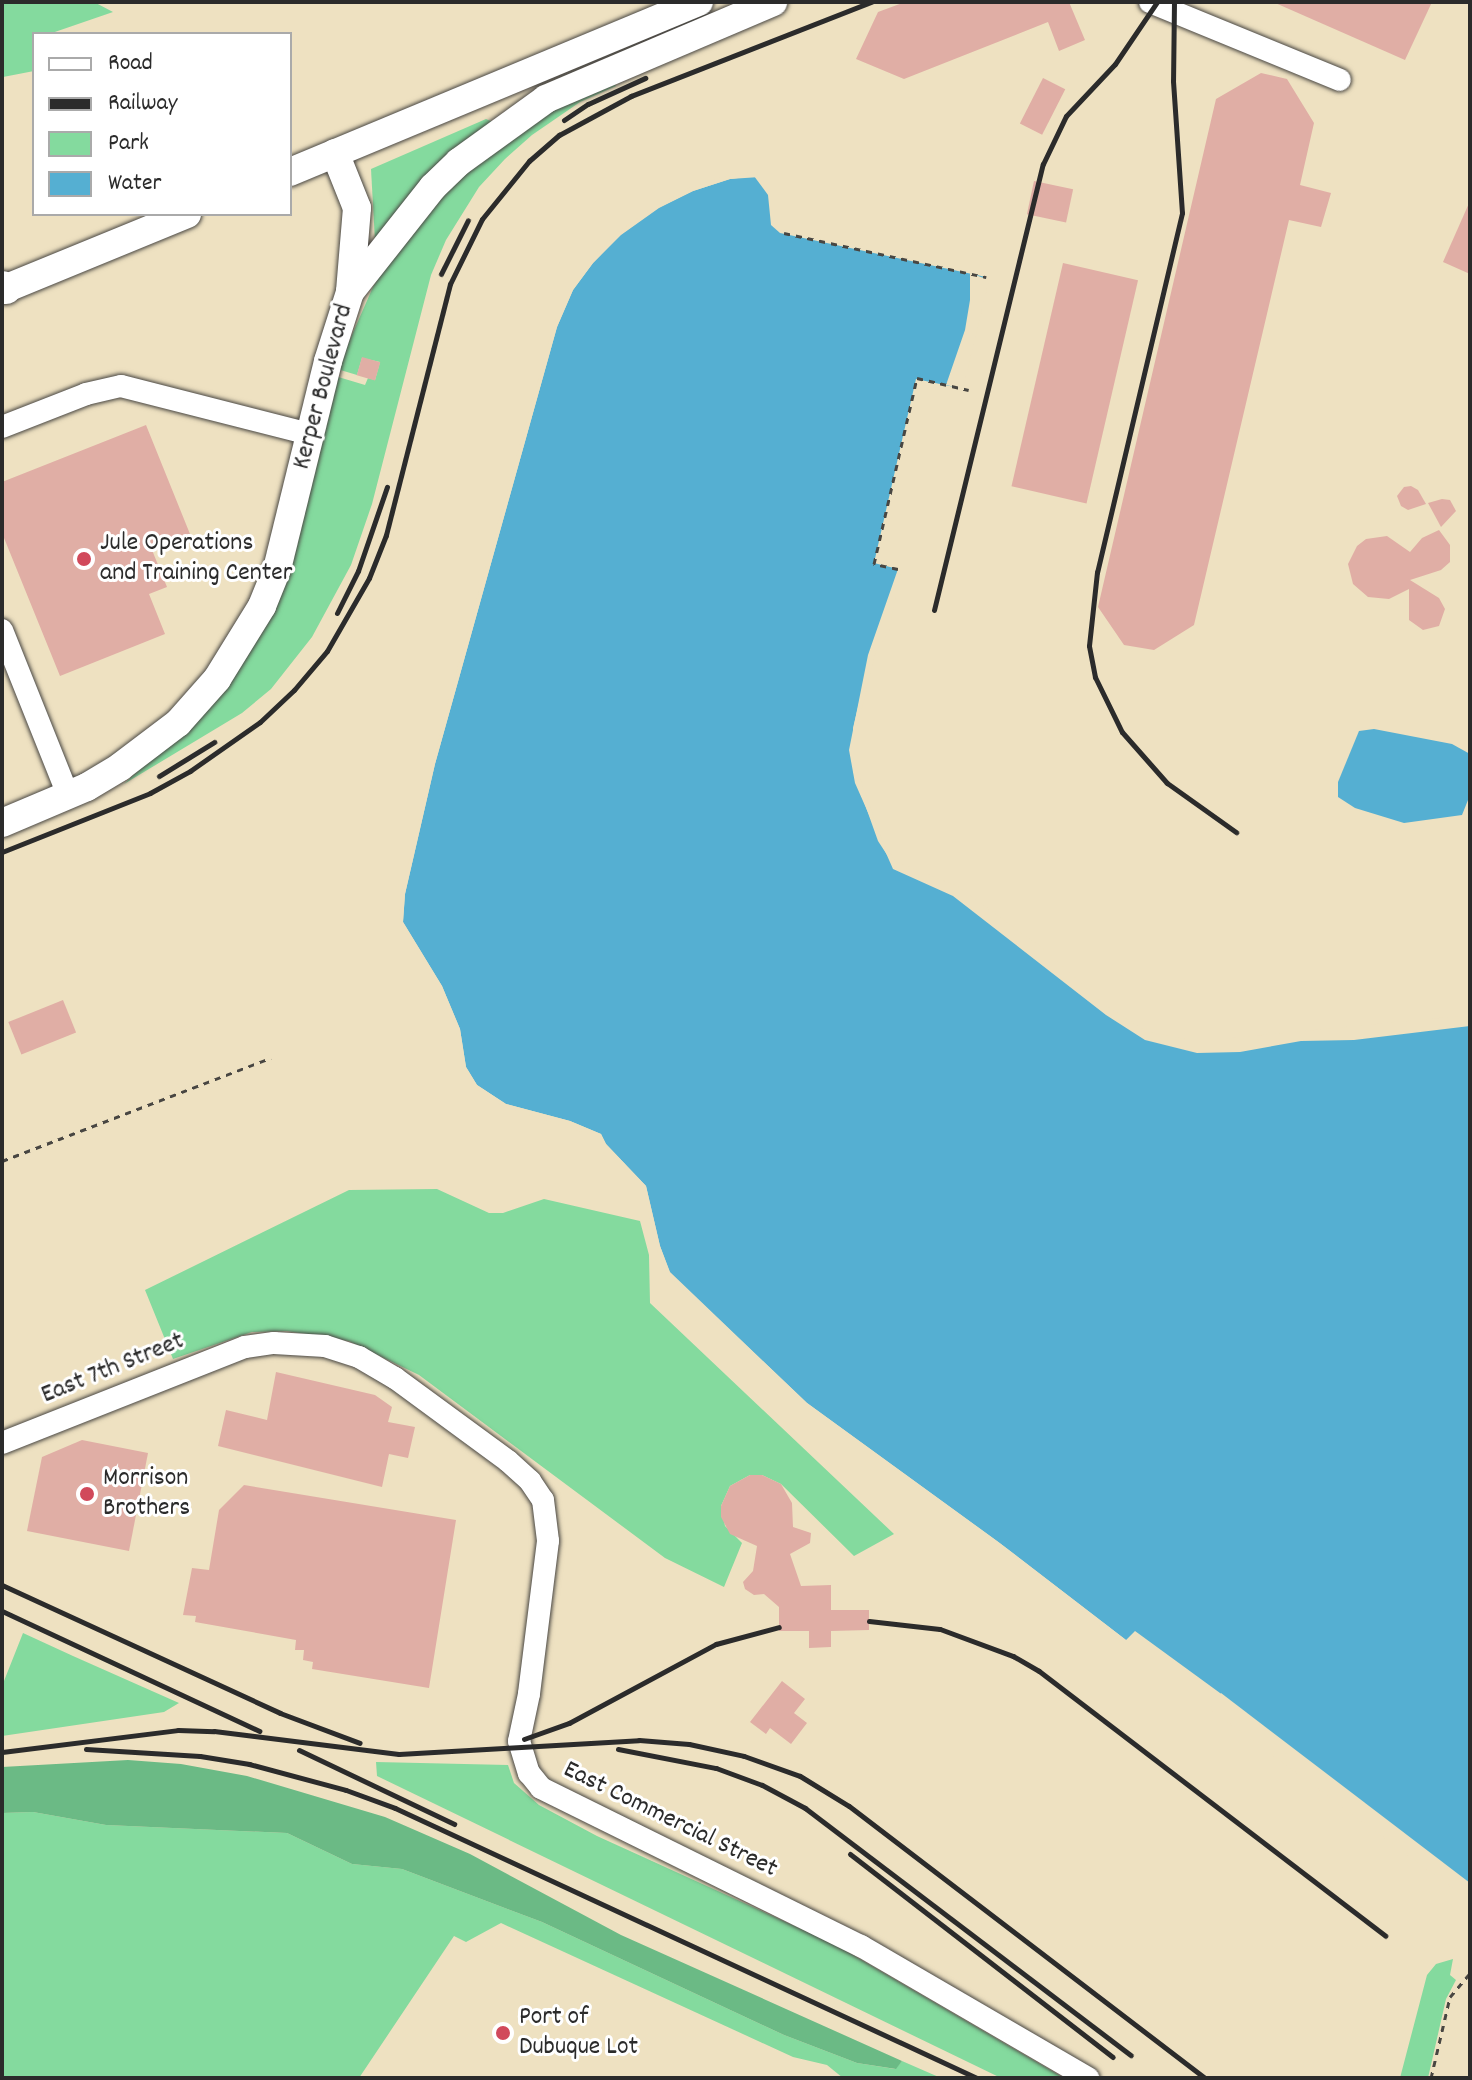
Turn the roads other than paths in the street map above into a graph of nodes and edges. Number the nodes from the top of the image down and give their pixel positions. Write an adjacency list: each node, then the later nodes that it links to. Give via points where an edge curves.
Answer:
1 (699, 2): 6 (main road)
2 (773, 2): 5 (main road, Kerper Boulevard)
3 (1150, 2): 4 (street)
4 (1340, 80)
5 (566, 89): 6 (main road); 11 (main road, Kerper Boulevard, via 516,118 459,162)
6 (446, 106): 7 (main road)
7 (335, 153): 8 (main road); 11 (main road, via 357,208)
8 (292, 171)
9 (182, 216): 10 (main road)
10 (3, 288)
11 (350, 292): 13 (main road, Kerper Boulevard)
12 (2, 427): 13 (street, via 121,386)
13 (309, 434): 15 (main road, Kerper Boulevard, via 277,569 262,606 225,667 178,723 120,767)
14 (2, 630): 15 (street)
15 (68, 795): 16 (main road, Kerper Boulevard)
16 (2, 823)
17 (245, 1347): 18 (street, East 7th Street); 19 (street, East Commercial Street, via 296,1343 359,1357 436,1406 530,1481 543,1500 548,1541 519,1741 529,1773 541,1788 861,1946)
18 (2, 1443)
19 (1088, 2078)

